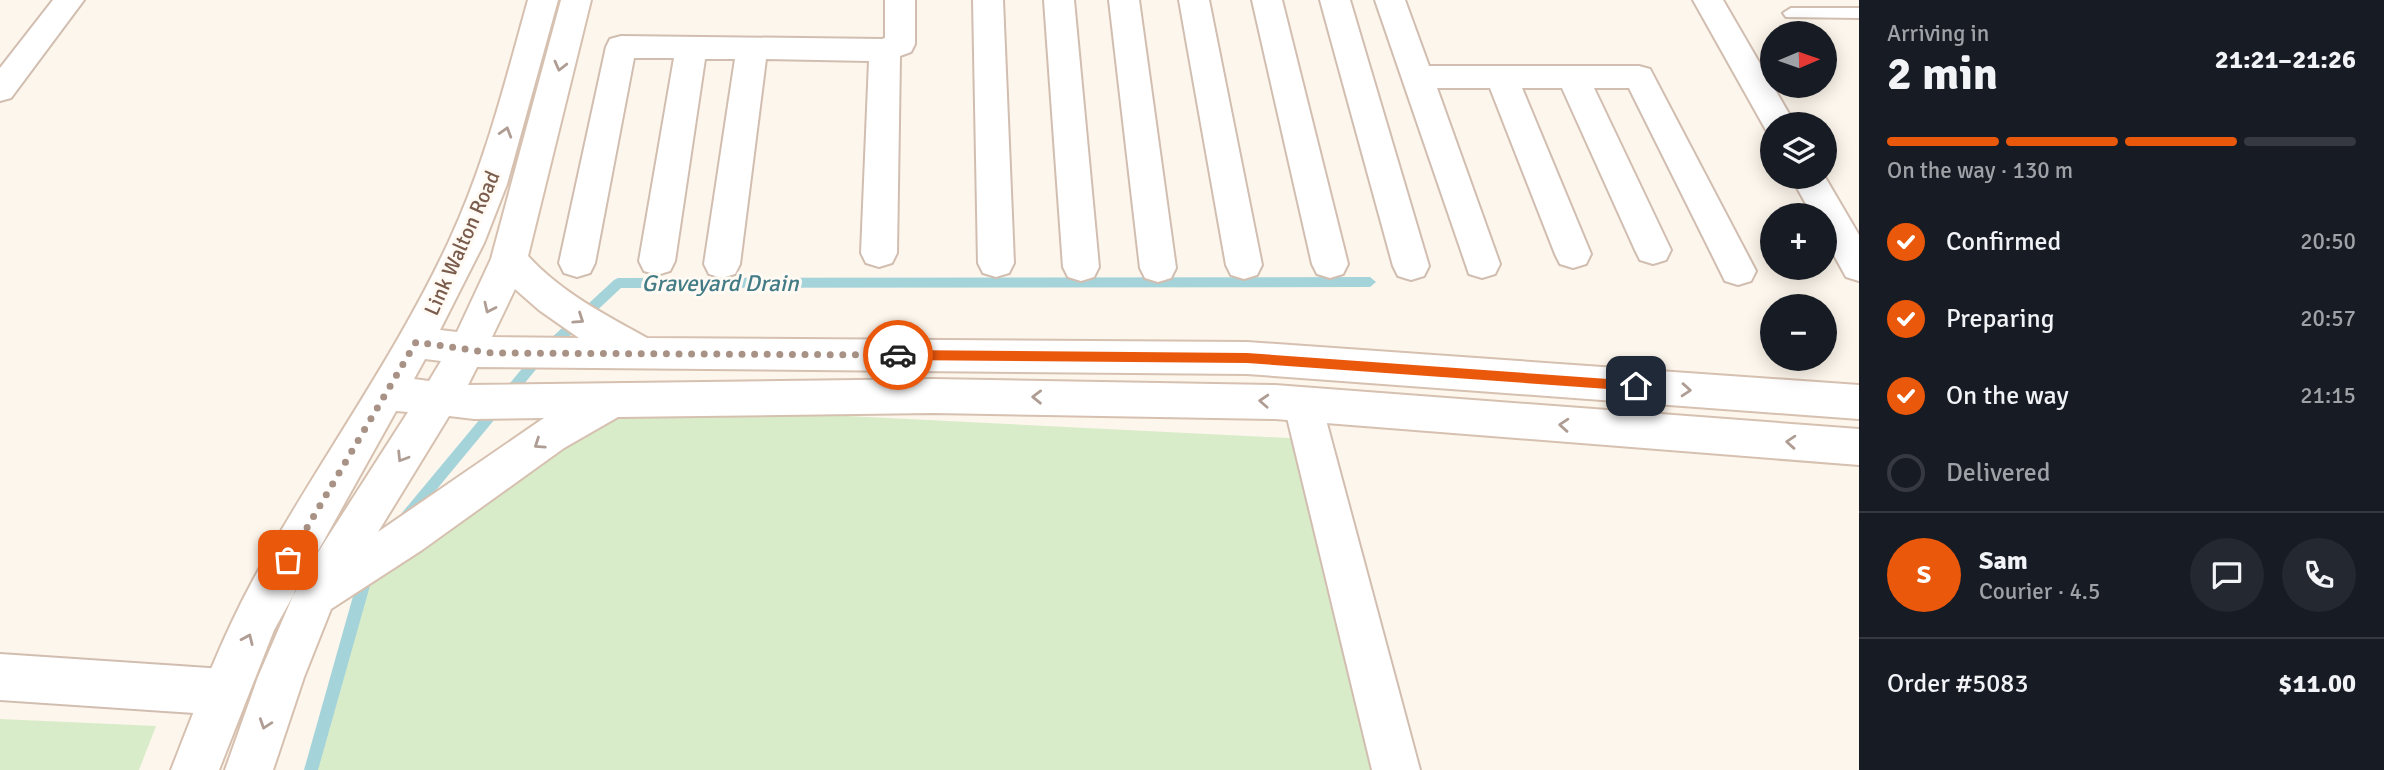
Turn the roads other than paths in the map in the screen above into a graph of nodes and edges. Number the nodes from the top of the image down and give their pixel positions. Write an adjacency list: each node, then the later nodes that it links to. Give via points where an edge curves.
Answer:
1 (69, 0): 21 (street)
2 (543, 0): 40 (street, Link Walton Road, one-way to 2, via 463,251 489,187)
3 (576, 0): 27 (street, Link Walton Road, one-way to 27)
4 (900, 0): 17 (street, via 900,44)
5 (988, 0): 30 (street)
6 (1059, 0): 36 (street)
7 (1124, 0): 38 (street)
8 (1194, 0): 34 (street)
9 (1266, 0): 32 (street)
10 (1335, 0): 35 (street)
11 (1390, 0): 18 (street)
12 (1708, 0): 22 (street)
13 (1791, 13): 14 (lane)
14 (1859, 13)
15 (691, 47): 16 (street); 28 (street); 29 (street, via 621,47)
16 (752, 48): 17 (street); 31 (street)
17 (886, 50): 25 (street)
18 (1416, 77): 20 (street); 33 (street)
19 (1573, 77): 20 (street); 24 (street); 39 (street, via 1639,77)
20 (1502, 79): 26 (street)
21 (0, 90)
22 (1772, 112)
23 (1815, 189): 37 (street)
24 (1653, 250)
25 (879, 253)
26 (1573, 254)
27 (509, 260): 41 (street, Link Walton Road, one-way to 41); 42 (street, one-way to 42, via 538,292)
28 (657, 261)
29 (577, 263)
30 (996, 263)
31 (722, 264)
32 (1329, 264)
33 (1482, 264)
34 (1244, 265)
35 (1411, 266)
36 (1080, 267)
37 (1859, 267)
38 (1158, 268)
39 (1738, 271)
40 (416, 342): 41 (street); 43 (street, Link Walton Road)
41 (467, 351): 42 (street); 45 (street, Link Walton Road)
42 (640, 353): 46 (street, one-way to 46, via 1247,358)
43 (385, 393): 45 (street); 51 (street, Link Walton Road, one-way to 43, via 267,596)
44 (619, 398): 45 (street); 47 (street, one-way to 44, via 1178,398); 49 (street, one-way to 49, via 572,422 366,566)
45 (438, 399): 49 (street, Link Walton Road, one-way to 49)
46 (1859, 402)
47 (1303, 405): 48 (street, one-way to 47); 54 (street)
48 (1859, 447)
49 (314, 597): 53 (street, Link Walton Road, one-way to 53)
50 (0, 677): 51 (street)
51 (224, 692): 52 (street, Link Walton Road)
52 (195, 770)
53 (249, 770)
54 (1396, 770)

